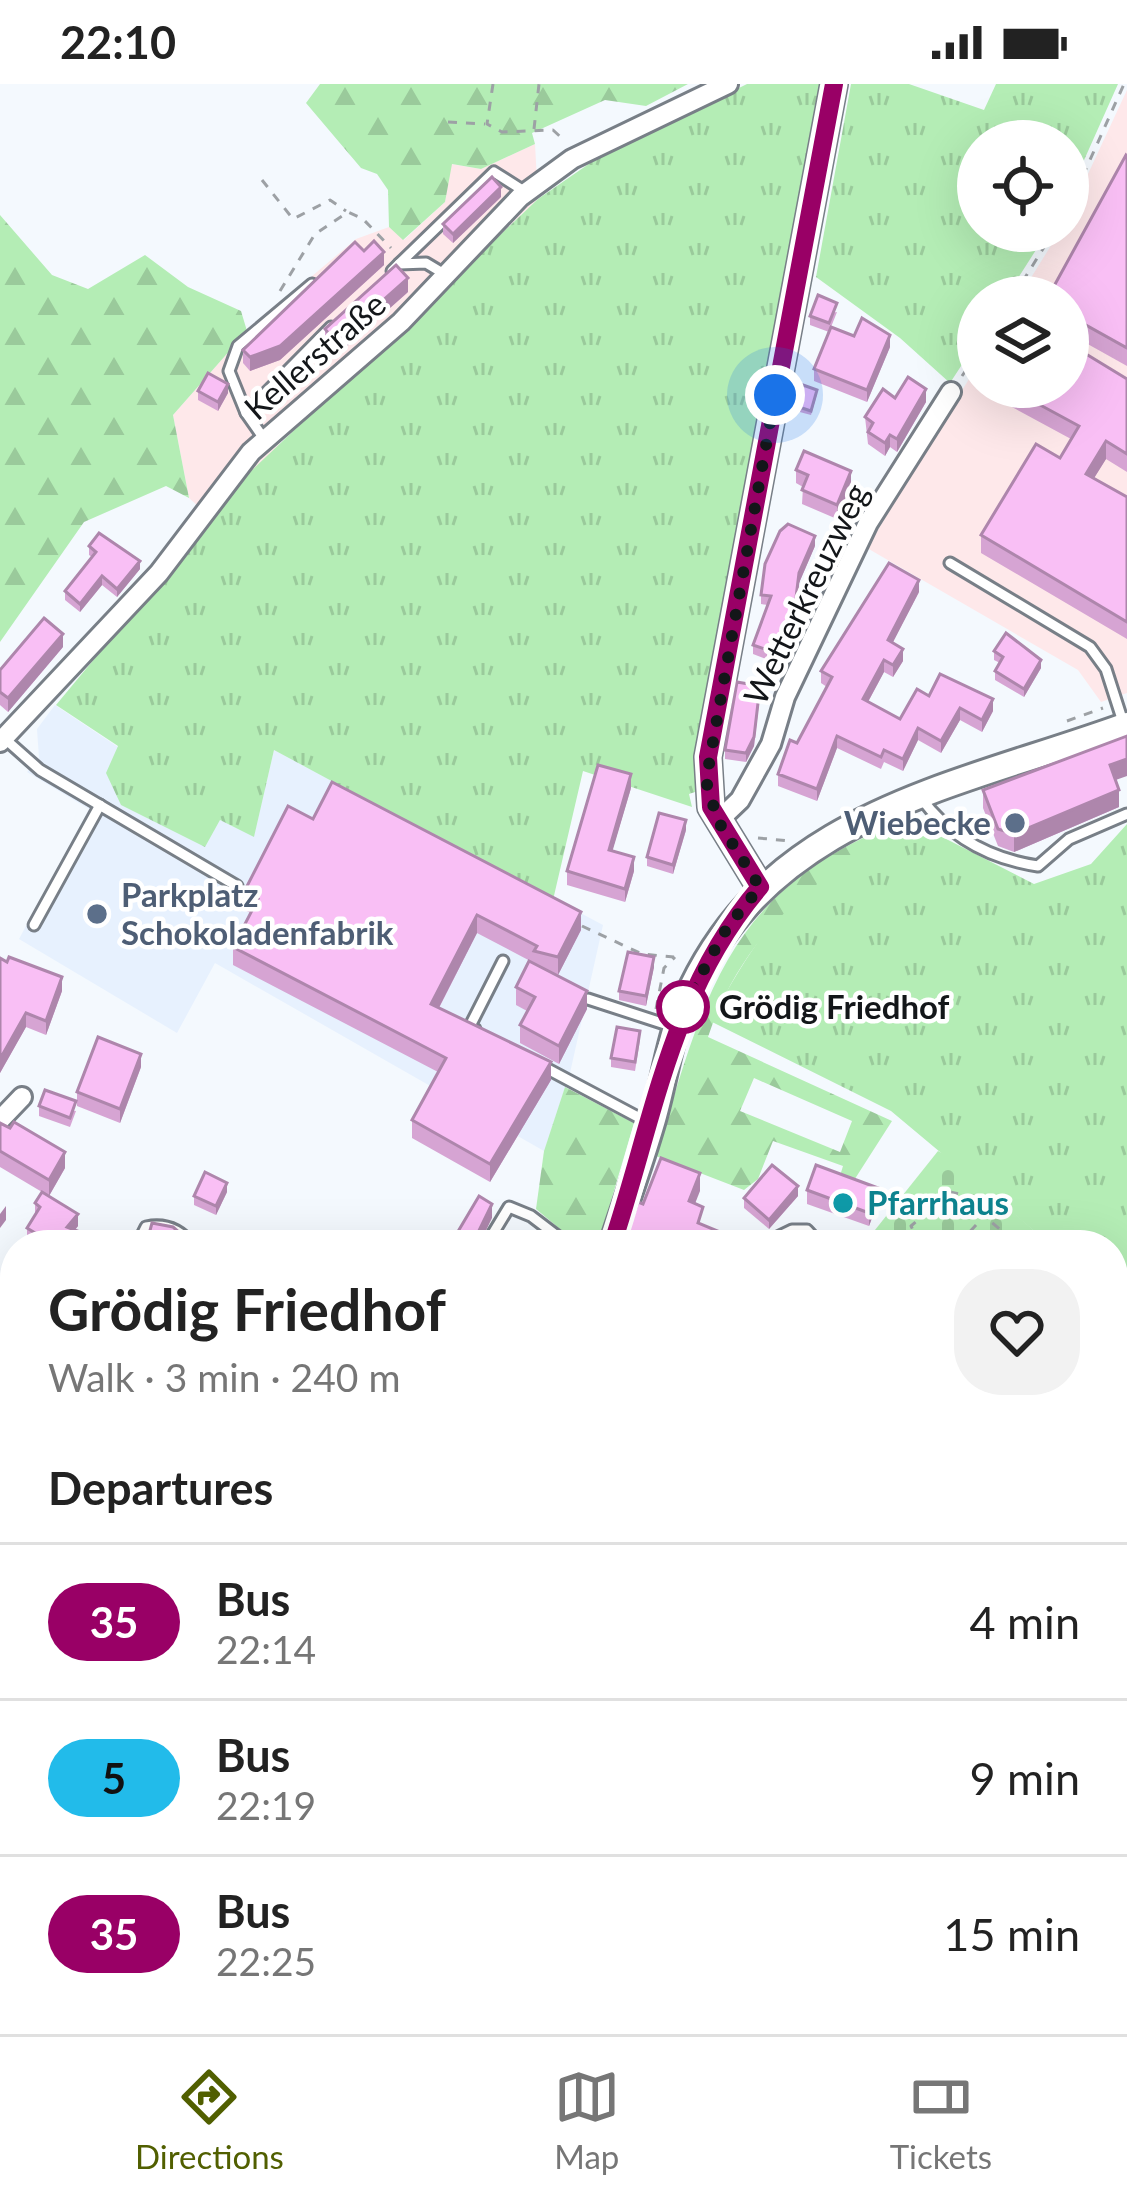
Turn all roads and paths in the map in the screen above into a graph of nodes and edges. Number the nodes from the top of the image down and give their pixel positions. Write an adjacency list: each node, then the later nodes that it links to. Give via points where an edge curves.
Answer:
1 (493, 84): 7 (path)
2 (539, 84): 8 (path)
3 (728, 84): 9 (street, Kellerstraße)
4 (834, 84): 30 (street, via 708,757 707,794)
5 (1124, 84): 10 (path)
6 (448, 122): 7 (path)
7 (487, 124): 8 (path)
8 (534, 131): 9 (path, via 553,130)
9 (572, 159): 12 (street, Kellerstraße)
10 (1089, 162)
11 (262, 180): 13 (path, via 292,219 330,200)
12 (526, 193): 14 (lane, via 494,172); 15 (street, Kellerstraße)
13 (348, 212): 14 (path); 18 (path, via 315,234 272,304)
14 (399, 264): 15 (lane, via 426,263); 17 (lane)
15 (446, 275): 23 (street, Kellerstraße)
16 (319, 278): 18 (lane)
17 (384, 278)
18 (274, 321): 22 (lane, via 238,346 229,371)
19 (337, 321): 22 (lane)
20 (957, 383): 21 (path)
21 (951, 392): 30 (street, Wetterkreuzweg, via 868,524 785,697 771,744 740,800)
22 (246, 413): 23 (lane)
23 (266, 440): 26 (street, Kellerstraße, via 159,573)
24 (950, 563): 25 (lane, via 1090,647)
25 (1126, 725): 27 (street)
26 (2, 740): 28 (lane)
27 (921, 798): 29 (lane, via 941,825 1000,860 1038,866 1069,838); 32 (street, via 811,846)
28 (100, 805): 31 (lane); 34 (lane)
29 (1127, 814)
30 (718, 821): 32 (street)
31 (236, 886)
32 (760, 887): 38 (street, via 702,969)
33 (568, 917): 35 (path, via 642,954)
34 (34, 925)
35 (675, 957)
36 (503, 962): 39 (lane, via 470,1026)
37 (588, 999): 38 (lane)
38 (677, 1028): 43 (street)
39 (488, 1036)
40 (525, 1057): 43 (lane)
41 (22, 1097): 42 (street)
42 (0, 1120)
43 (652, 1124): 49 (street)
44 (985, 1216): 50 (path, via 950,1192); 51 (path); 52 (path)
45 (144, 1230): 46 (lane)
46 (174, 1230)
47 (495, 1230): 48 (lane, via 509,1208)
48 (549, 1230)
49 (617, 1230)
50 (912, 1230)
51 (972, 1230)
52 (1000, 1230)

